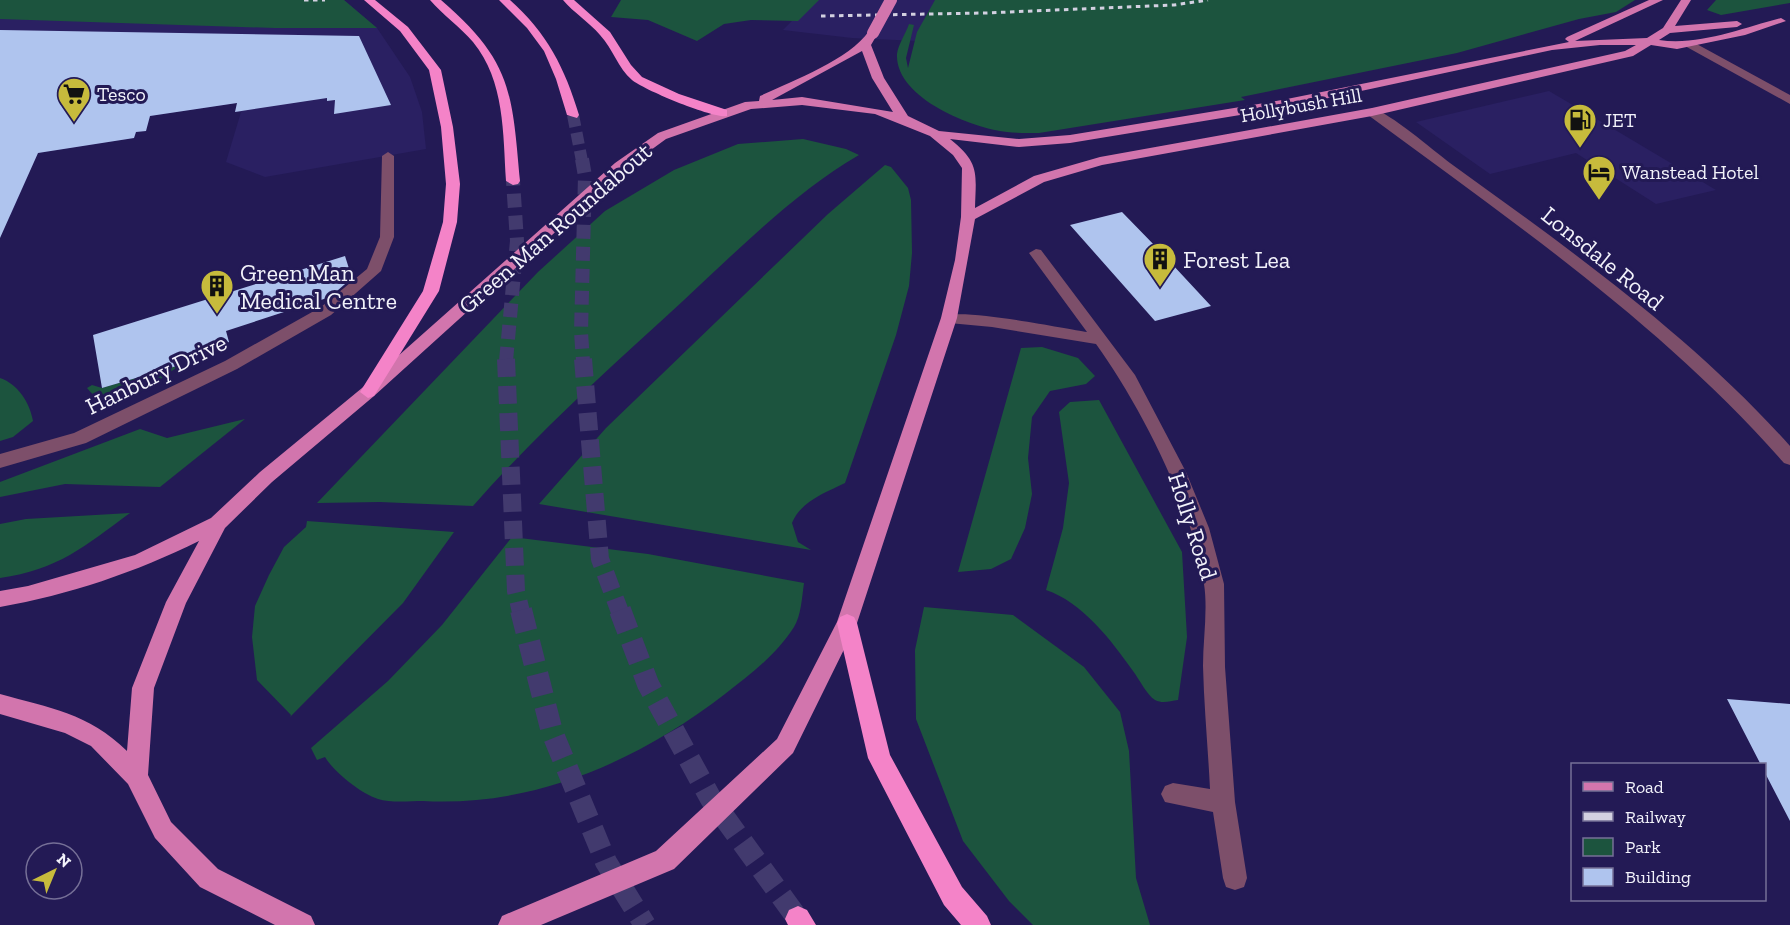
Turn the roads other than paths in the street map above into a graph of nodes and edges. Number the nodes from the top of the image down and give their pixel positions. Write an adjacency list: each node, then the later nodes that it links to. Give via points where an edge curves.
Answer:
1 (369, 0): 27 (highway, via 404,29 435,70 453,184 450,222 431,291)
2 (435, 0): 22 (highway, via 478,39 495,63 506,92)
3 (504, 0): 18 (highway, via 552,51)
4 (568, 0): 17 (highway, via 606,33 638,80)
5 (891, 0): 12 (main road, bridge)
6 (1658, 0): 13 (main road, Hollybush Hill)
7 (1686, 0): 9 (main road, Hollybush Hill)
8 (1785, 21): 9 (main road); 11 (main road)
9 (1667, 30): 10 (main road, Hollybush Hill)
10 (1646, 42): 11 (main road); 13 (main road, Hollybush Hill); 16 (main road, Hollybush Hill, via 1629,54)
11 (1689, 44): 14 (street)
12 (865, 45): 15 (main road, via 800,83); 19 (main road, via 878,78)
13 (1552, 47): 20 (main road, Hollybush Hill, via 1282,104 1070,139 1019,143)
14 (1790, 100)
15 (748, 105): 17 (main road, Green Man Roundabout); 19 (main road, Green Man Roundabout, via 802,101 841,104)
16 (1372, 112): 23 (main road, Hollybush Hill, via 1100,161 1039,179); 28 (street, Lonsdale Road, via 1566,254 1674,343 1736,399)
17 (723, 113): 27 (main road, Green Man Roundabout, via 662,136 620,166)
18 (573, 115)
19 (903, 119): 20 (main road, Green Man Roundabout)
20 (934, 133): 23 (main road, Green Man Roundabout, via 958,152 969,168)
21 (388, 156): 29 (street, Hanbury Drive, via 387,237 374,271 326,311 231,364 80,438)
22 (513, 181)
23 (968, 217): 25 (main road, Green Man Roundabout)
24 (1036, 253): 26 (street, Holly Road)
25 (949, 318): 26 (street); 32 (main road, Green Man Roundabout)
26 (1102, 340): 36 (street, Holly Road, via 1127,375 1177,472 1199,528 1214,584 1214,667)
27 (368, 392): 30 (main road, Green Man Roundabout, via 266,477)
28 (1790, 458)
29 (0, 460)
30 (218, 523): 31 (main road, via 140,561); 34 (main road, Green Man Roundabout, via 176,602 143,688)
31 (0, 599)
32 (847, 623): 39 (main road, Green Man Roundabout, via 785,746 665,860); 40 (highway, via 879,758 953,896)
33 (0, 704): 34 (main road, via 70,724 99,740)
34 (136, 776): 38 (main road, via 163,830 209,878)
35 (1173, 794): 36 (street)
36 (1223, 802): 37 (street, Holly Road)
37 (1235, 878)
38 (302, 925)
39 (511, 925)
40 (978, 925)

